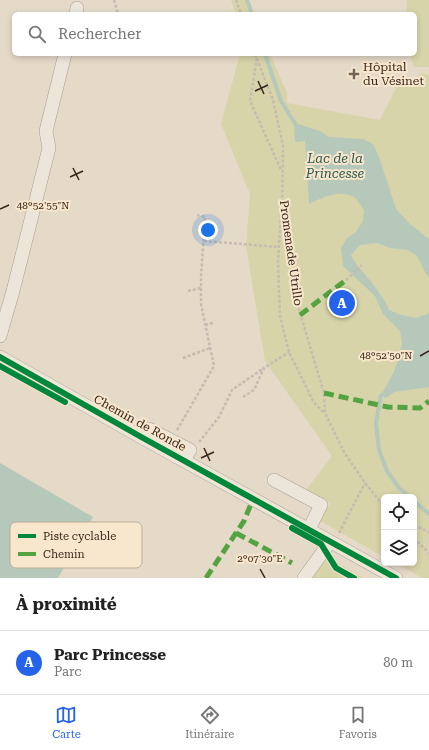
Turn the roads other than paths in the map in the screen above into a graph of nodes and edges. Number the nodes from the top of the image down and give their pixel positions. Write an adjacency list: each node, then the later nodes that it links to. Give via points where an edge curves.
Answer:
1 (65, 56): 2 (street, via 46,132 49,148)
2 (0, 336)
3 (0, 357): 4 (street, Chemin de Ronde)
4 (143, 438): 5 (street, Chemin de Ronde); 5 (street, via 149,429 171,441)
5 (187, 455): 7 (street, Chemin de Ronde)
6 (274, 480): 7 (street, via 321,505)
7 (309, 529): 8 (street, Chemin de Ronde)
8 (334, 539): 9 (street); 10 (street, Chemin de Ronde)
9 (308, 577)
10 (396, 578)

